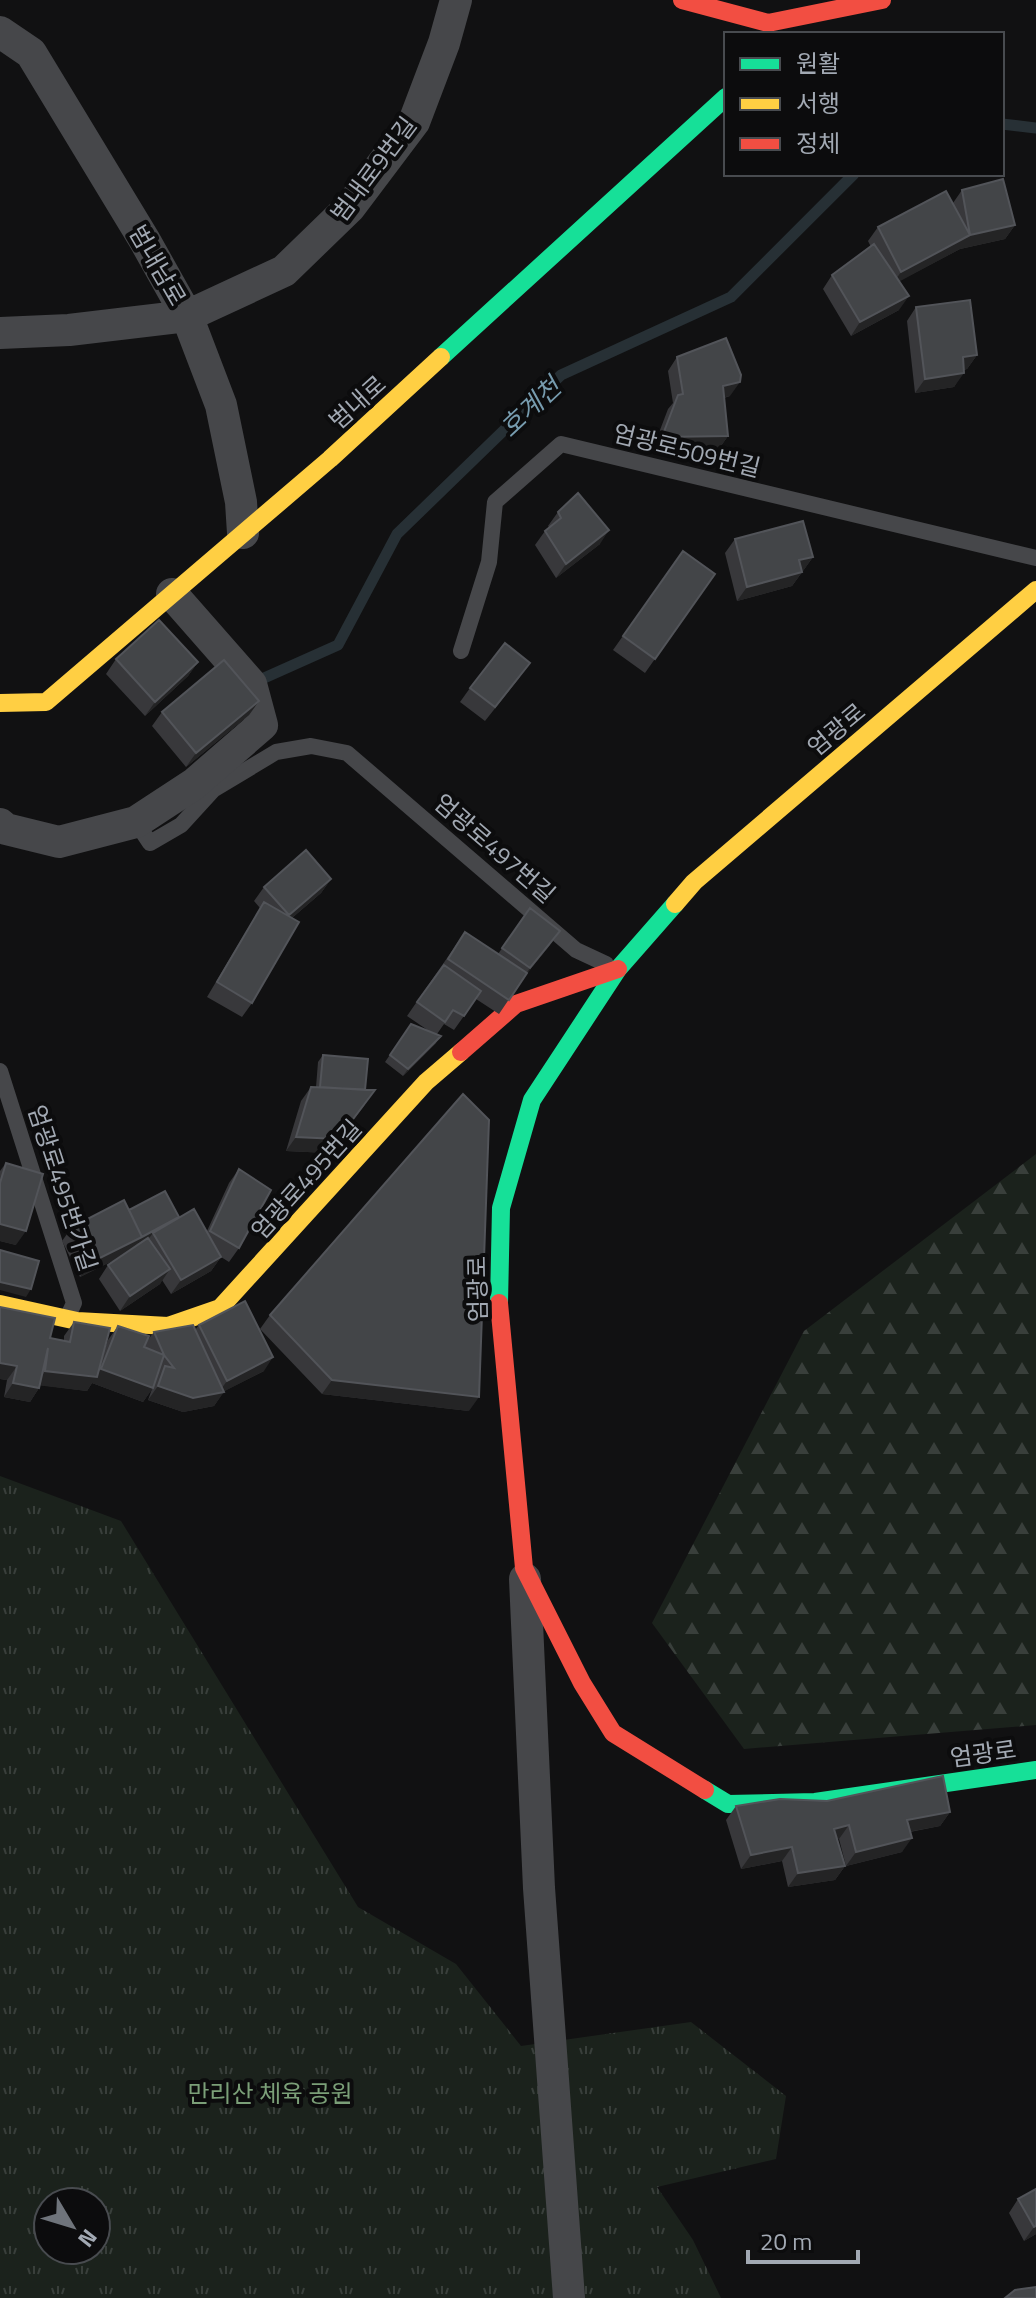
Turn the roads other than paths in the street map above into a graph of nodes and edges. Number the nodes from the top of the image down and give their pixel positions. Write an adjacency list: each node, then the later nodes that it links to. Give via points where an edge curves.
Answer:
1 (456, 0): 7 (street, 범내로9번길, via 414,122 350,207 284,271)
2 (682, 0): 4 (main road)
3 (882, 0): 4 (main road)
4 (766, 28)
5 (0, 32): 7 (street, 범내남로, via 31,53)
6 (724, 99): 9 (main road, 범내로)
7 (187, 316): 8 (street, 범내로9번길); 9 (street, 범내남로, via 221,405)
8 (0, 333)
9 (243, 533): 12 (main road, 범내로)
10 (1036, 558): 13 (lane, 엄광로509번길, via 561,444 495,502 489,562)
11 (1036, 590): 17 (main road, 엄광로, via 694,882)
12 (172, 594): 14 (main road, 범내로, via 46,702); 15 (street, via 251,684 262,725 194,784)
13 (461, 651)
14 (0, 703)
15 (136, 822): 16 (street, via 59,842); 17 (lane, 엄광로497번길, via 150,843 181,825 213,790 276,752 311,746 347,753 576,950)
16 (0, 824)
17 (618, 969): 20 (main road, 엄광로495번길, via 516,1004 426,1082 220,1308 168,1326); 21 (main road, 엄광로, via 532,1100 501,1208 498,1293)
18 (0, 1071): 20 (lane, 엄광로495번가길, via 74,1303)
19 (0, 1304): 20 (main road, 엄광로495번길)
20 (66, 1319)
21 (524, 1568): 22 (main road, 엄광로, via 613,1733 728,1804 815,1802); 23 (street, via 539,1888)
22 (1036, 1770)
23 (569, 2298)

